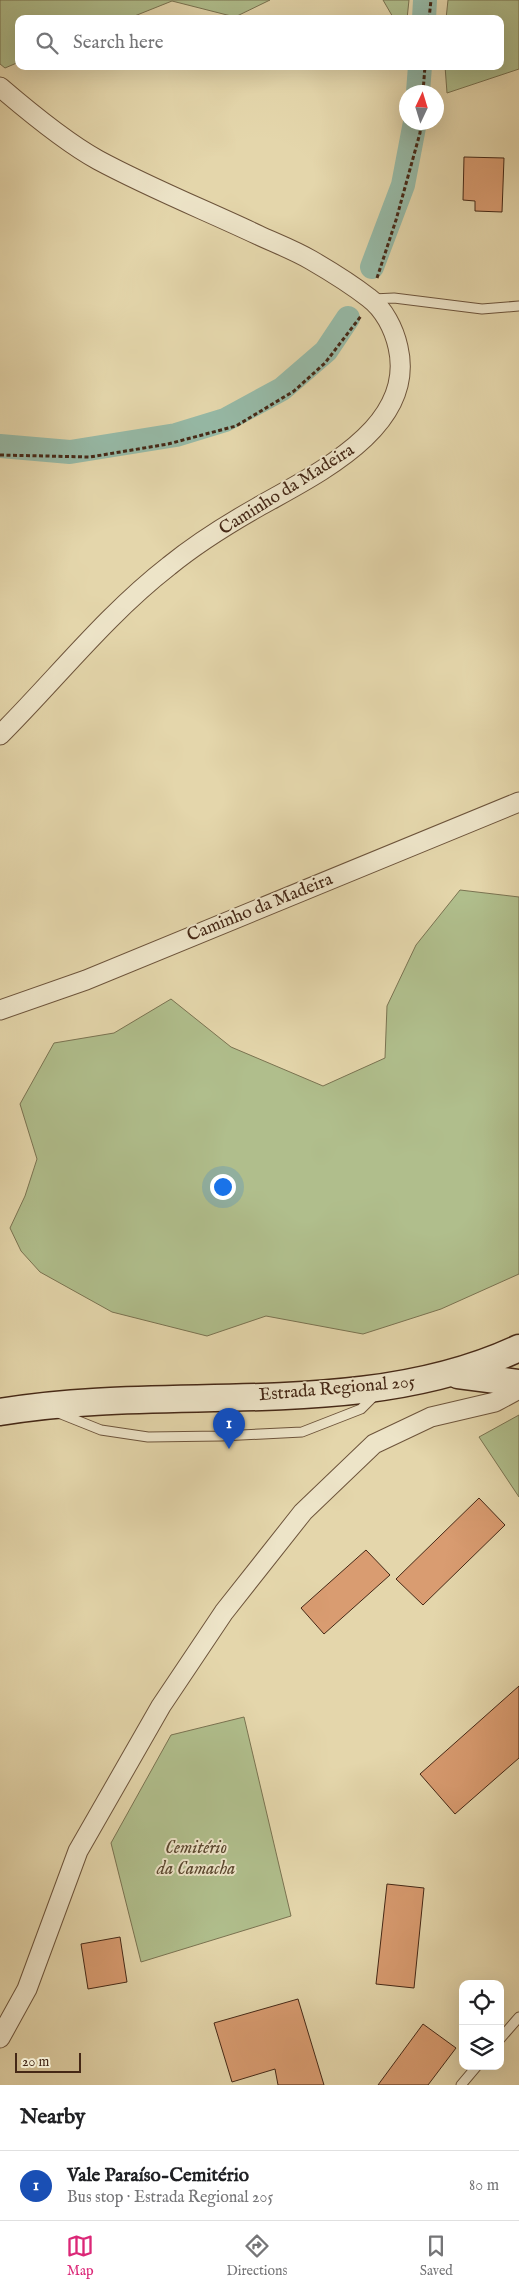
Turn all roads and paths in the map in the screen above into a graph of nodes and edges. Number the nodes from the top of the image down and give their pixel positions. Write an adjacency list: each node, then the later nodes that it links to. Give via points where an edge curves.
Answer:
1 (431, 0): 2 (path)
2 (429, 15)
3 (425, 70): 4 (path)
4 (424, 85)
5 (0, 88): 7 (street, Caminho da Madeira, via 96,160 309,259)
6 (419, 130): 7 (path)
7 (371, 299): 8 (lane, via 394,298 482,309); 9 (path, via 325,363 294,390 236,426 168,444 90,457); 10 (street, Caminho da Madeira, via 388,319 400,356 395,390 380,423 358,445 315,475 254,509 170,565 91,636 45,690)
8 (519, 306)
9 (0, 455)
10 (0, 735)
11 (519, 802): 12 (street, Caminho da Madeira, via 86,980)
12 (0, 1010)
13 (519, 1348): 14 (main road, Estrada Regional 205, via 490,1362)
14 (452, 1374): 15 (main road); 16 (main road, Estrada Regional 205)
15 (519, 1383)
16 (384, 1387): 18 (main road, Estrada Regional 205, via 299,1394); 18 (lane, via 361,1409 302,1432 148,1438 101,1430)
17 (519, 1389): 22 (street, via 495,1402 431,1417 374,1444 303,1512 224,1612 162,1706 83,1842 27,1989)
18 (43, 1405): 19 (main road, Estrada Regional 205)
19 (0, 1412)
20 (519, 2017): 21 (lane)
21 (504, 2034)
22 (0, 2038)
23 (474, 2070): 24 (lane)
24 (461, 2085)

